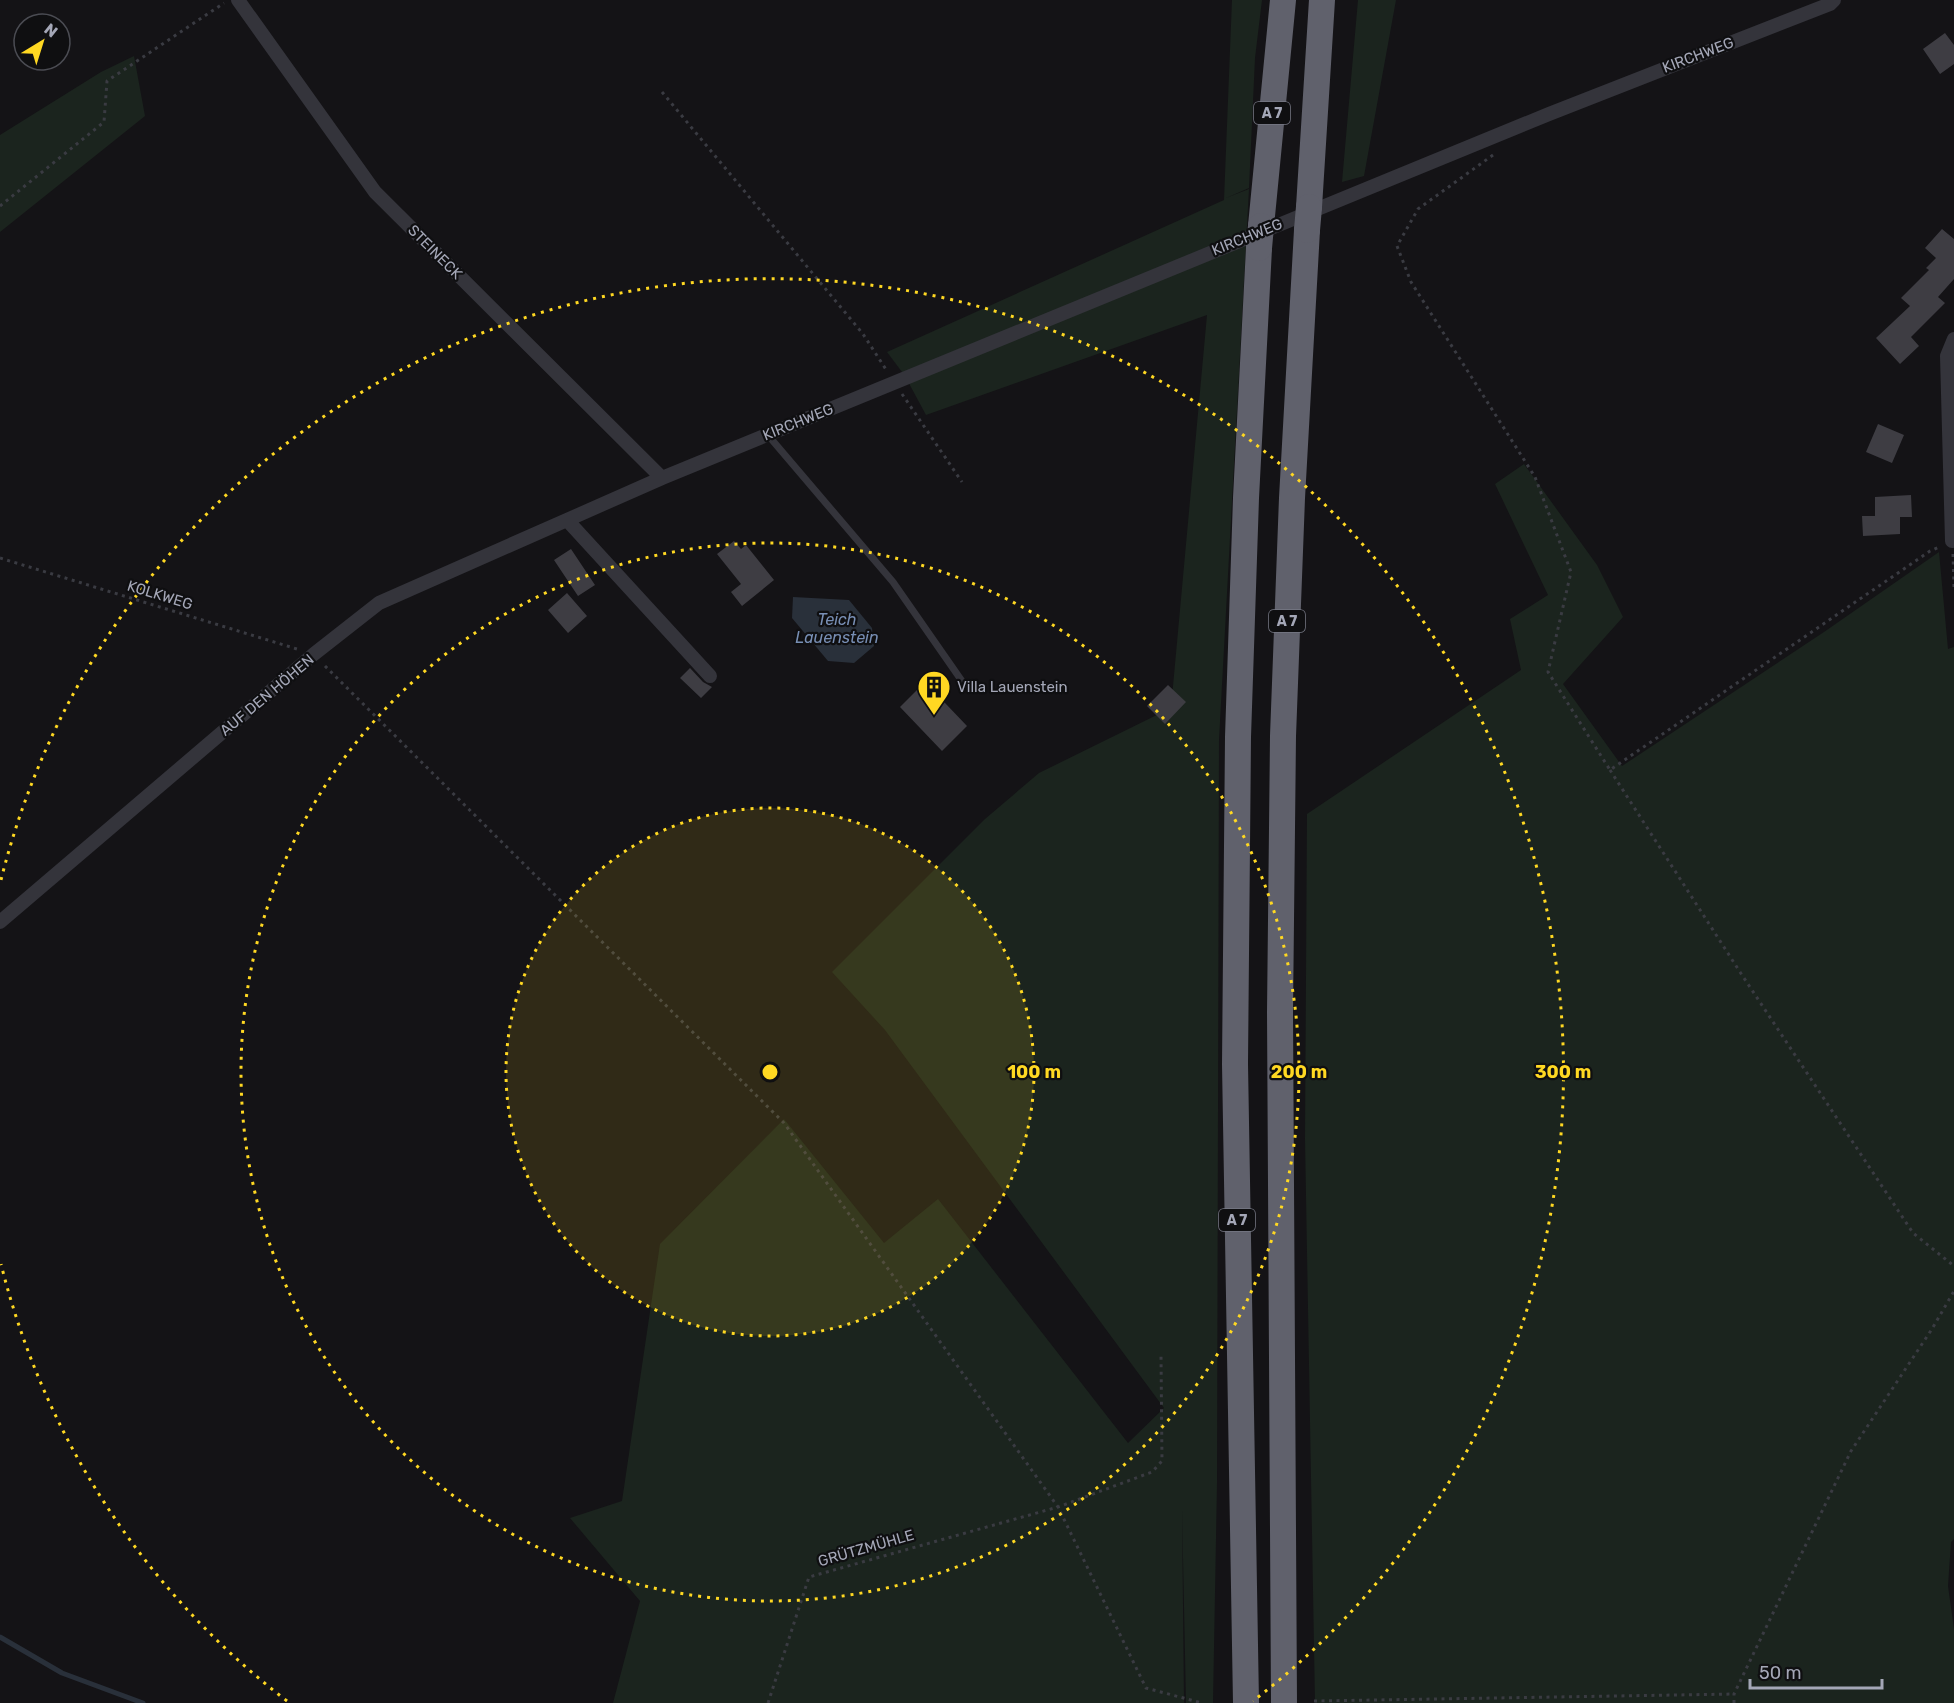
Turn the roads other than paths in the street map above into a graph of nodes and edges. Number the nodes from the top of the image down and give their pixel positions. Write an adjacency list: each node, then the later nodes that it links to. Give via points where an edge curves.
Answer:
1 (238, 0): 7 (street, STEINECK, via 375,192)
2 (1283, 0): 13 (highway, A 7, via 1260,237 1239,725 1235,1064)
3 (1322, 0): 14 (highway, A 7, via 1292,498 1283,736 1280,1012)
4 (1834, 0): 6 (street, KIRCHWEG)
5 (1954, 339): 9 (street, via 1947,356)
6 (767, 434): 7 (street, KIRCHWEG); 11 (lane, via 894,582)
7 (662, 478): 8 (street, AUF DEN HÖHEN)
8 (567, 520): 10 (street); 12 (street, AUF DEN HÖHEN, via 379,603)
9 (1952, 541)
10 (710, 676)
11 (964, 684)
12 (0, 922)
13 (1246, 1703)
14 (1284, 1703)

